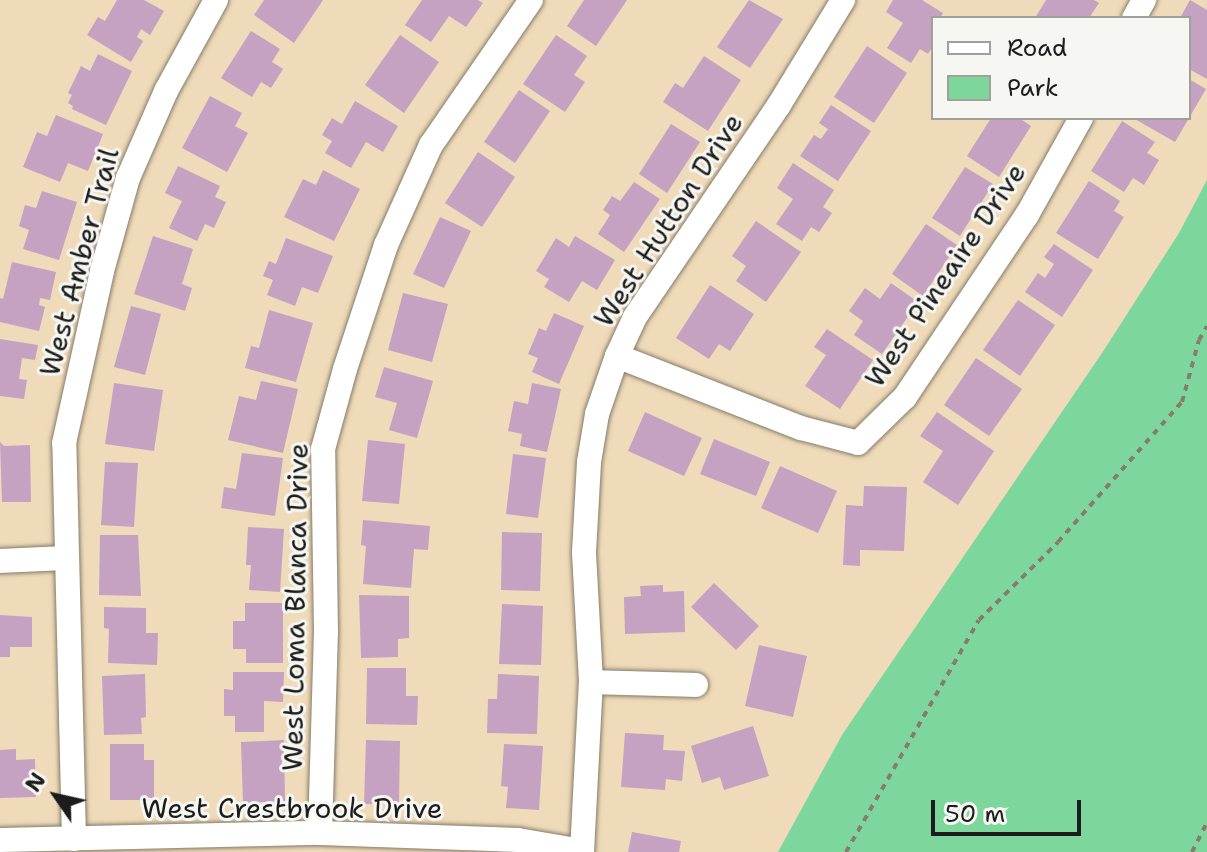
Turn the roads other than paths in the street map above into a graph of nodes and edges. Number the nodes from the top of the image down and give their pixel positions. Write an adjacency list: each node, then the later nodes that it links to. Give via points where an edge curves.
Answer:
1 (216, 0): 6 (street, West Amber Trail, via 166,91 128,178 102,271 64,443)
2 (531, 0): 10 (street, West Loma Blanca Drive, via 431,145 386,245 323,449 326,632)
3 (843, 0): 5 (street, West Hutton Drive, via 779,105 635,317)
4 (1080, 120): 5 (street, West Pineaire Drive, via 1027,215 905,397 858,443 801,428)
5 (617, 356): 8 (street, West Hutton Drive, via 597,414 586,506)
6 (64, 558): 7 (street); 11 (street, West Amber Trail)
7 (0, 561)
8 (591, 682): 9 (street); 13 (street, West Hutton Drive)
9 (696, 685)
10 (320, 833): 11 (street, West Crestbrook Drive); 13 (street, West Crestbrook Drive, via 518,840)
11 (74, 839): 12 (street, West Crestbrook Drive)
12 (0, 840)
13 (582, 851)

